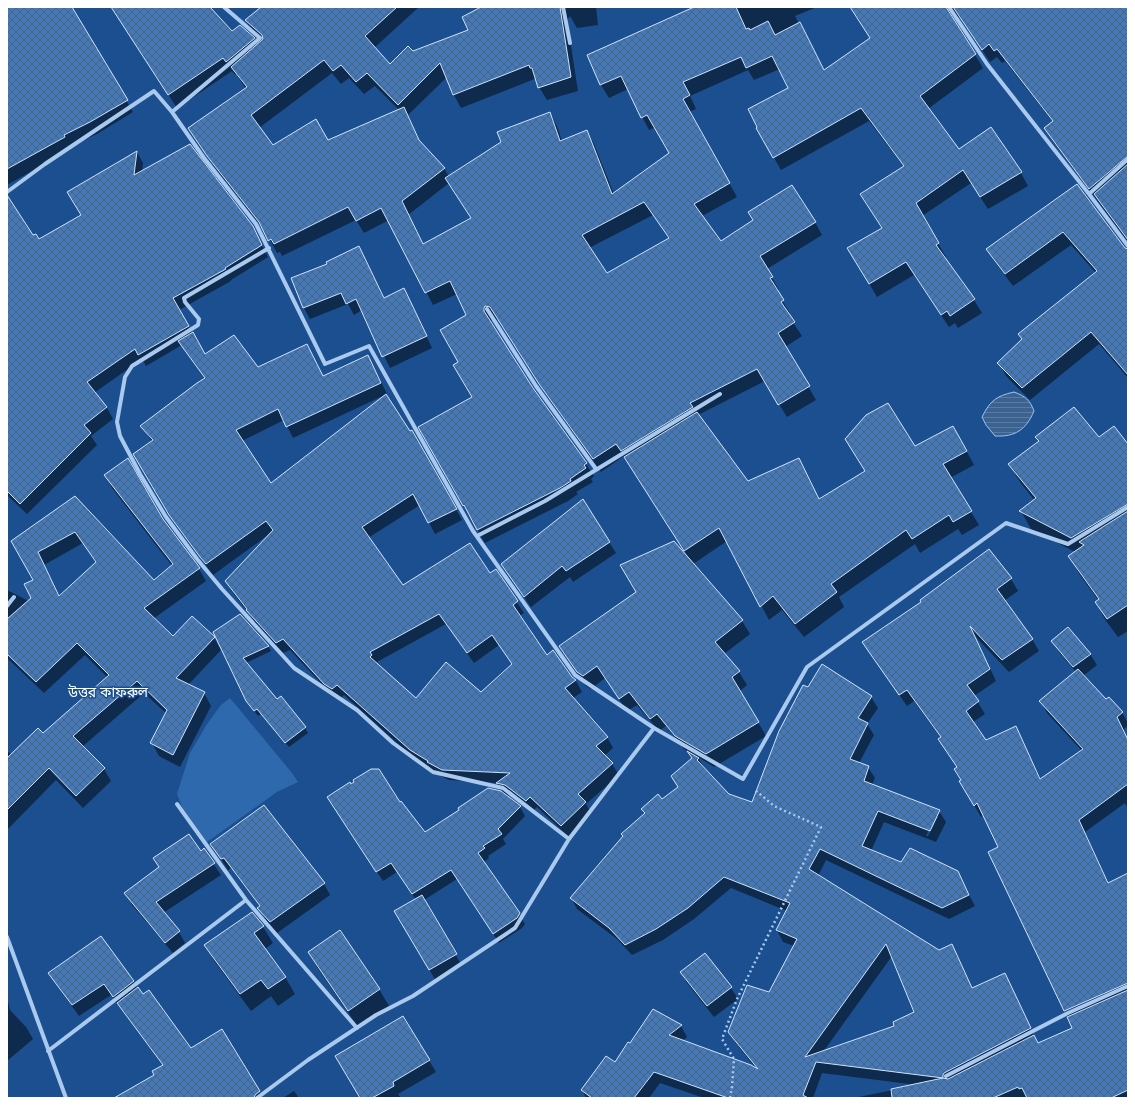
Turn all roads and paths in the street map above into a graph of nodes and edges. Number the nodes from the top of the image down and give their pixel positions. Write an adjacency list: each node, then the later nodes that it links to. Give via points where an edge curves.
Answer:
1 (224, 7): 5 (street, via 260,38)
2 (563, 7): 4 (street)
3 (949, 7): 8 (street, via 987,64)
4 (570, 43)
5 (172, 112): 7 (street, via 154,92 44,164); 10 (street, via 256,224)
6 (1128, 159): 8 (street)
7 (7, 192)
8 (1089, 194): 9 (street)
9 (1128, 246)
10 (269, 248): 15 (street, via 325,364 369,346); 21 (street, via 184,298 198,319 198,325 132,366 125,377 117,422 120,436 166,517 197,559 294,668 357,710 393,743 433,772 503,788)
11 (487, 309): 13 (street, via 536,386)
12 (720, 394): 13 (street)
13 (596, 470): 15 (street, via 545,501)
14 (1128, 507): 19 (street, via 1068,544 1006,523 807,667)
15 (477, 536): 18 (street, via 575,675)
16 (14, 597): 17 (street)
17 (7, 606)
18 (654, 728): 19 (street); 21 (street)
19 (743, 779): 30 (path, via 774,806 821,827 737,999 722,1039 734,1059)
20 (177, 804): 22 (street)
21 (569, 839): 25 (street, via 516,928 413,996)
22 (246, 900): 25 (street); 26 (street)
23 (7, 937): 26 (street)
24 (1128, 986): 27 (street, via 1068,1013)
25 (357, 1028): 29 (street)
26 (48, 1051): 28 (street)
27 (946, 1076)
28 (66, 1098)
29 (257, 1098)
30 (730, 1098)

